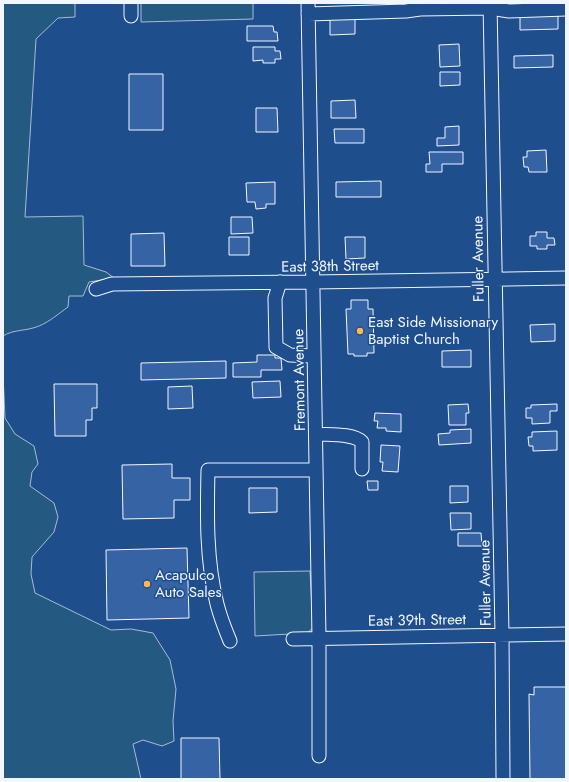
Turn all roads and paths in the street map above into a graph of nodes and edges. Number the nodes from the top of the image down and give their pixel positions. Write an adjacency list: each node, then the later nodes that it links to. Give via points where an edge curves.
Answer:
1 (490, 5): 2 (street, via 406,11); 3 (street, via 509,10); 5 (street, Fuller Avenue)
2 (308, 8): 7 (street, Fremont Avenue)
3 (566, 9)
4 (566, 278): 5 (street, East 38th Street)
5 (494, 279): 7 (street, East 38th Street); 13 (street, Fuller Avenue)
6 (280, 282): 7 (street, East 38th Street); 8 (street, East 38th Street, via 112,284); 9 (street, via 275,298 276,346 290,355)
7 (313, 282): 9 (street, Fremont Avenue)
8 (96, 288)
9 (314, 356): 10 (street, Fremont Avenue)
10 (316, 434): 11 (street, via 358,438 362,442); 12 (street, Fremont Avenue)
11 (362, 469)
12 (316, 470): 15 (street, Fremont Avenue); 17 (street, via 208,470 207,518 211,570 217,604)
13 (502, 634): 14 (street, East 39th Street); 15 (street, East 39th Street); 19 (street, Fuller Avenue)
14 (566, 634)
15 (319, 638): 16 (street, East 39th Street); 18 (street, Fremont Avenue)
16 (293, 639)
17 (230, 642)
18 (318, 756)
19 (504, 777)

